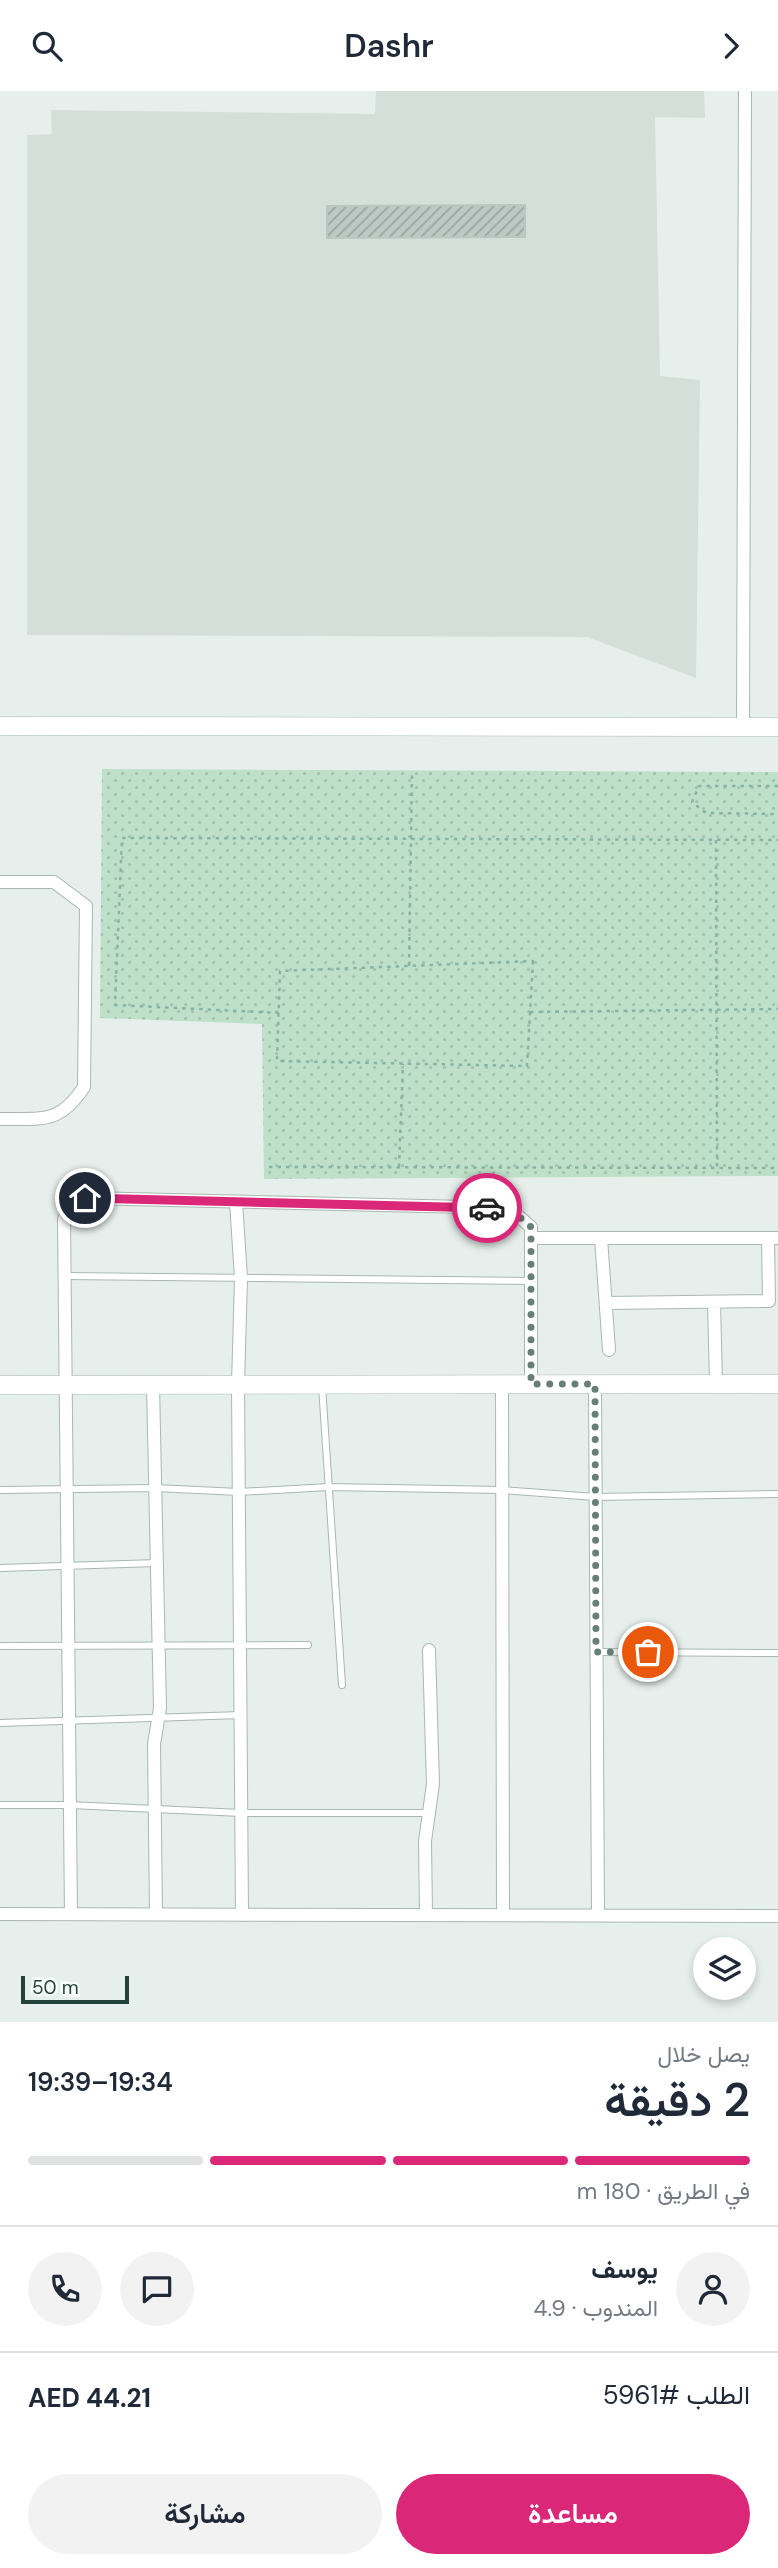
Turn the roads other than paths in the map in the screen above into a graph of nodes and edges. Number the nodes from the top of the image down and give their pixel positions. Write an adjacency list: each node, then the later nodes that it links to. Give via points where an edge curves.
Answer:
1 (745, 91): 3 (street)
2 (0, 726): 3 (street)
3 (743, 727): 4 (street)
4 (778, 727)
5 (0, 882): 6 (street, via 54,882 86,907 84,1087 70,1108 54,1118)
6 (0, 1119)
7 (236, 1202): 8 (street, via 509,1208 531,1227); 11 (street, via 85,1198 64,1219); 12 (street)
8 (531, 1238): 9 (street); 13 (street)
9 (601, 1238): 10 (street); 15 (street)
10 (773, 1238): 14 (street, via 769,1301)
11 (65, 1276): 12 (lane); 23 (street)
12 (241, 1278): 13 (lane); 25 (street)
13 (531, 1281): 18 (street)
14 (714, 1302): 15 (street); 20 (street)
15 (606, 1303): 16 (street)
16 (609, 1350)
17 (502, 1384): 18 (street); 26 (street); 31 (street)
18 (531, 1384): 19 (street)
19 (595, 1384): 20 (street); 34 (street)
20 (716, 1384): 21 (street)
21 (778, 1384)
22 (0, 1385): 23 (street)
23 (66, 1385): 24 (street); 28 (street)
24 (153, 1385): 25 (street); 29 (street)
25 (238, 1385): 26 (street); 32 (street)
26 (321, 1385): 27 (lane)
27 (329, 1487): 31 (lane); 32 (lane); 46 (lane)
28 (67, 1488): 29 (lane); 30 (lane); 36 (street)
29 (155, 1488): 32 (lane); 35 (street)
30 (0, 1490)
31 (502, 1490): 34 (lane); 61 (street)
32 (239, 1492): 39 (street)
33 (778, 1495): 34 (lane)
34 (596, 1497): 44 (street)
35 (157, 1563): 36 (lane); 38 (street)
36 (68, 1567): 37 (lane); 42 (street)
37 (0, 1568)
38 (158, 1644): 39 (lane); 42 (lane); 48 (street)
39 (240, 1644): 40 (lane); 47 (street)
40 (308, 1645)
41 (0, 1646): 42 (lane)
42 (68, 1646): 49 (street)
43 (429, 1650): 54 (street, via 433,1784)
44 (596, 1652): 45 (lane); 62 (street)
45 (778, 1653)
46 (342, 1685)
47 (241, 1715): 48 (lane); 55 (street)
48 (158, 1719): 49 (lane); 53 (street)
49 (69, 1722): 50 (lane); 52 (street)
50 (0, 1723)
51 (0, 1805): 52 (lane)
52 (70, 1805): 53 (lane); 57 (street)
53 (155, 1809): 55 (lane); 58 (street)
54 (429, 1812): 55 (lane); 60 (street)
55 (241, 1813): 59 (street)
56 (0, 1914): 57 (street)
57 (71, 1914): 58 (street)
58 (156, 1914): 59 (street)
59 (242, 1915): 60 (street)
60 (426, 1915): 61 (street)
61 (503, 1915): 62 (street)
62 (598, 1915): 63 (street)
63 (778, 1916)

